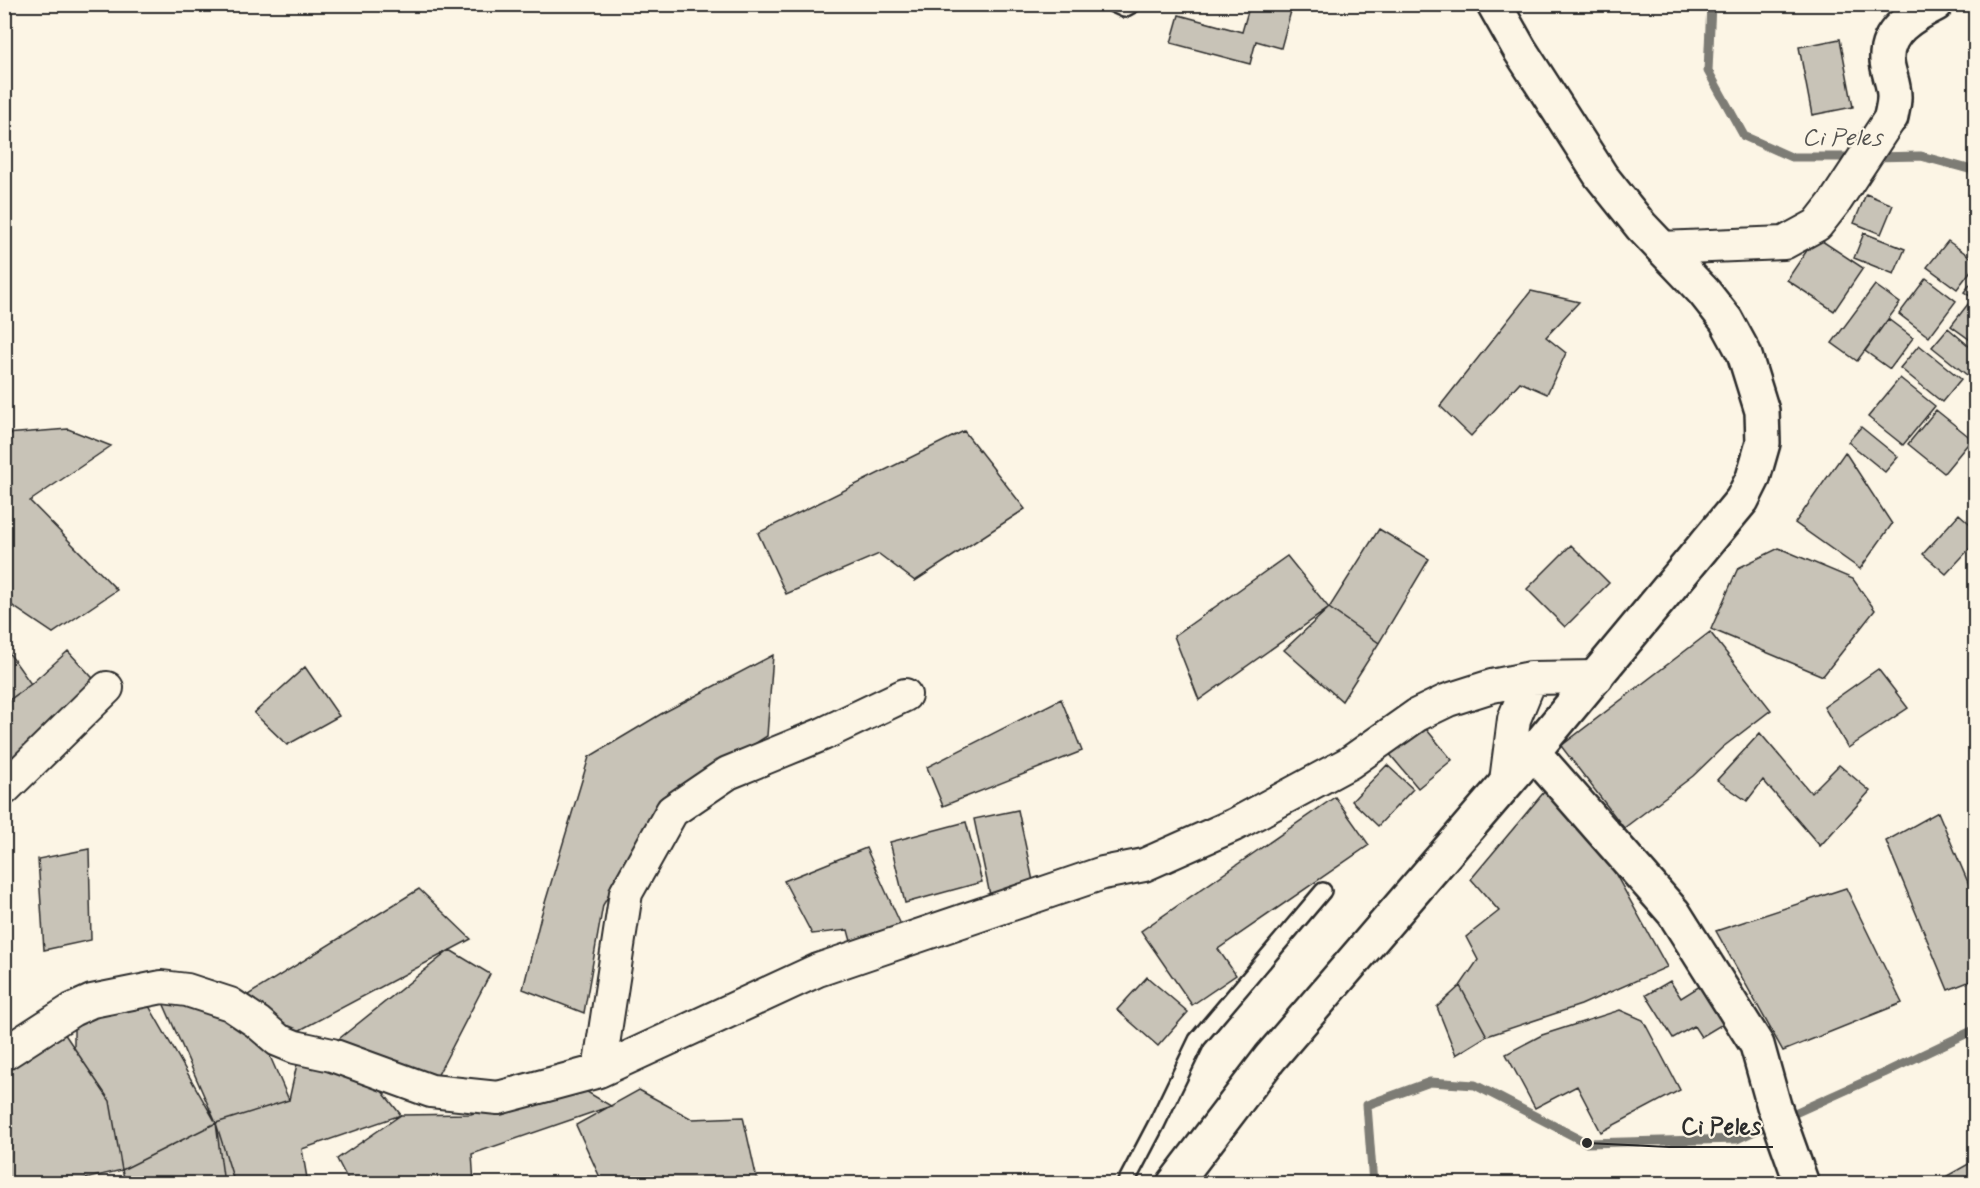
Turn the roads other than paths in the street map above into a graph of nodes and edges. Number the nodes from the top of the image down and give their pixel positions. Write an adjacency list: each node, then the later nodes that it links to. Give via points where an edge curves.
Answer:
1 (1113, 4): 2 (lane, via 1124,9)
2 (1133, 4)
3 (1494, 4): 6 (main road, via 1601,176)
4 (1936, 4): 5 (main road, via 1906,21 1888,44 1894,97)
5 (1891, 117): 6 (street, via 1817,225 1784,243)
6 (1661, 248): 7 (main road, via 1704,292 1744,353 1762,411 1763,442 1742,500)
7 (1597, 676): 8 (street); 11 (main road)
8 (1531, 678): 12 (street, via 1514,719); 16 (street, via 1448,700 1417,715 1349,763 1234,825 1144,865 1103,873 818,970)
9 (108, 688): 13 (street)
10 (905, 695): 16 (street, via 728,773 672,811 626,893)
11 (1533, 752): 12 (main road); 17 (main road, via 1674,913 1757,1045)
12 (1506, 781): 19 (main road, via 1276,1050)
13 (4, 789)
14 (1323, 891): 18 (lane, via 1197,1040)
15 (4, 1054): 16 (street, via 92,1001 162,987 187,990 230,1004 278,1040 431,1091 498,1098)
16 (599, 1071)
17 (1798, 1175)
18 (1125, 1184)
19 (1174, 1184)

